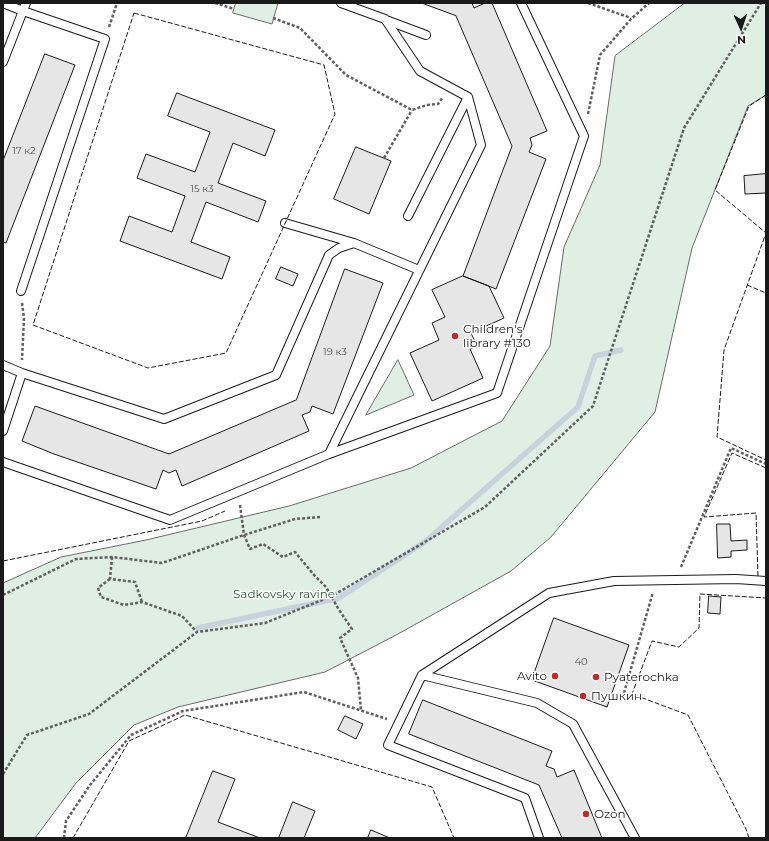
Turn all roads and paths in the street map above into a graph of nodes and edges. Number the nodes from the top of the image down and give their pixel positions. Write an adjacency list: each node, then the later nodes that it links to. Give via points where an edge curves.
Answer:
1 (3, 3): 9 (lane)
2 (117, 3): 15 (path)
3 (215, 3): 10 (path)
4 (341, 3): 12 (lane)
5 (521, 3): 20 (lane)
6 (588, 3): 13 (path)
7 (649, 3): 13 (path)
8 (761, 3): 43 (path, via 684,128 593,406 485,507)
9 (24, 7): 15 (lane); 16 (lane)
10 (234, 9)
11 (273, 18): 19 (path, via 300,28 346,74)
12 (385, 19): 14 (lane); 17 (lane, via 420,71)
13 (631, 19): 20 (path, via 600,55)
14 (426, 36)
15 (105, 39): 26 (lane)
16 (3, 62)
17 (450, 87): 18 (lane); 19 (path, via 438,104)
18 (468, 97): 22 (lane); 25 (lane, via 481,145)
19 (412, 110): 21 (path)
20 (584, 136): 31 (lane, via 497,392)
21 (384, 158)
22 (408, 216)
23 (285, 223): 24 (lane)
24 (354, 243): 25 (lane); 29 (lane, via 330,255 276,375 172,416 164,419)
25 (419, 270): 31 (lane)
26 (21, 291)
27 (24, 318): 29 (path)
28 (3, 365): 29 (lane)
29 (22, 373): 30 (lane)
30 (3, 431)
31 (329, 454): 34 (lane)
32 (3, 462): 34 (lane, via 170,520)
33 (766, 464): 39 (path, via 731,448)
34 (238, 492): 36 (path)
35 (321, 517): 36 (path, via 295,519)
36 (244, 535): 37 (path, via 162,563); 43 (path, via 250,549 263,544 283,557 295,552)
37 (112, 556): 38 (path); 42 (path, via 76,559)
38 (110, 579): 44 (path, via 134,582); 44 (path, via 98,588 101,597 124,605)
39 (675, 580): 40 (lane); 41 (lane)
40 (657, 581): 46 (lane, via 614,581 549,593); 47 (path)
41 (766, 581)
42 (3, 595)
43 (332, 596): 45 (path, via 265,623); 48 (path, via 352,629 340,638 358,678)
44 (142, 602): 45 (path, via 182,616)
45 (197, 632): 50 (path, via 89,714 27,735)
46 (422, 675): 49 (lane); 53 (lane, via 537,703 573,724)
47 (624, 693)
48 (361, 711): 49 (path); 51 (path, via 304,692 183,711 130,735 90,785 66,821)
49 (398, 723): 52 (lane, via 388,745 524,798)
50 (3, 774)
51 (64, 838)
52 (539, 838)
53 (635, 838)

